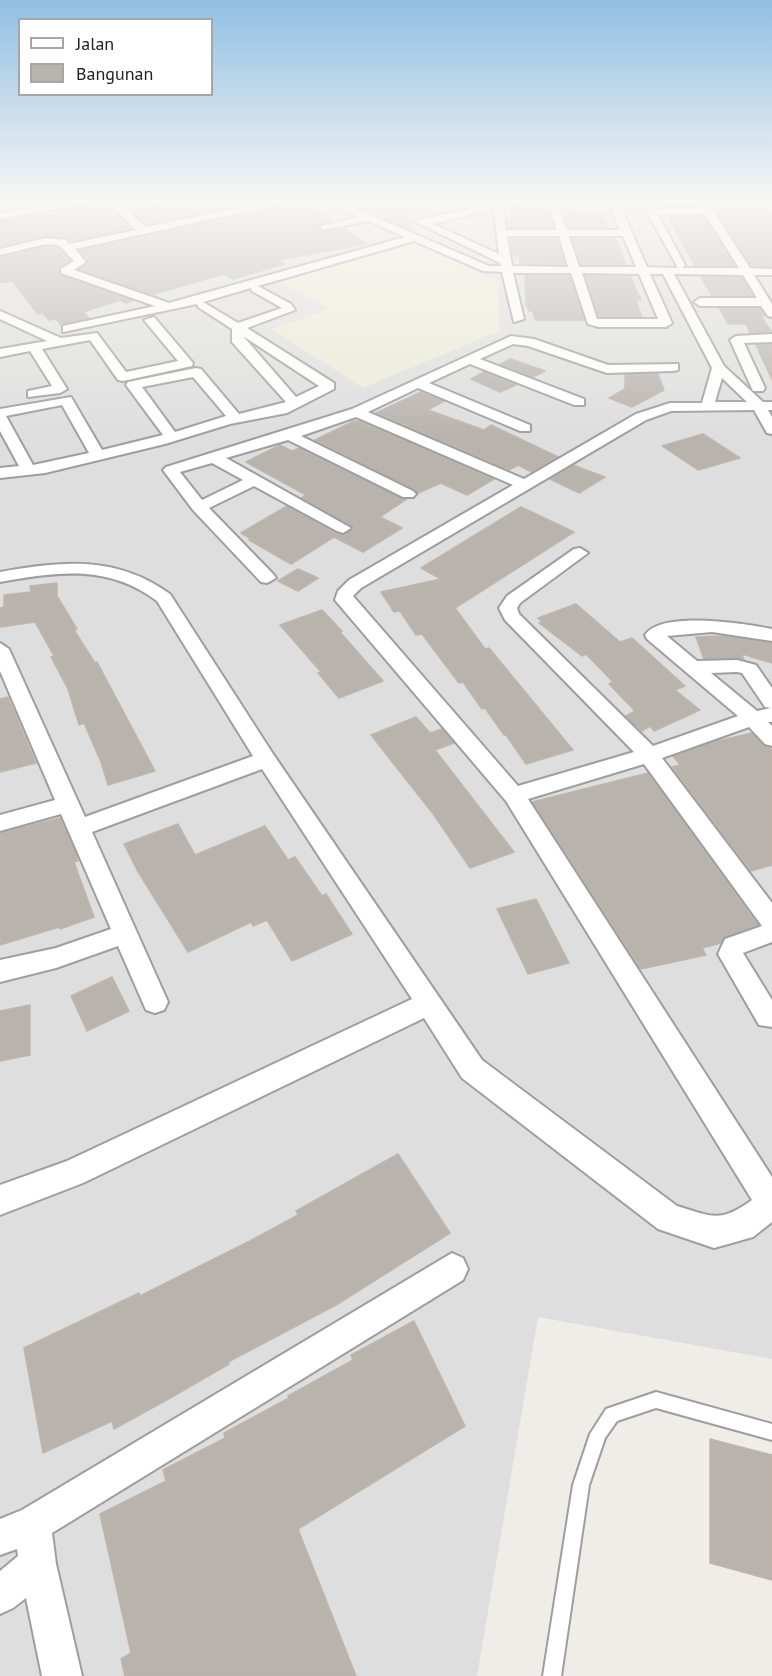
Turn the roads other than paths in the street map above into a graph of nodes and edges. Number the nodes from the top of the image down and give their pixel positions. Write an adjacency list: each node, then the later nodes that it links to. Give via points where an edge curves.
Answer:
1 (89, 279): 11 (street)
2 (264, 279): 11 (street)
3 (509, 279): 16 (street)
4 (579, 279): 5 (street, via 592,321 666,323)
5 (649, 279)
6 (671, 279): 26 (street)
7 (751, 279): 12 (street)
8 (272, 284): 9 (street)
9 (256, 289): 10 (street); 17 (street, via 289,310)
10 (202, 305): 15 (street); 17 (street)
11 (167, 306): 18 (street)
12 (769, 308): 14 (street, via 698,297)
13 (0, 315): 21 (street)
14 (709, 319)
15 (150, 320): 19 (street); 19 (street, via 188,363 123,377)
16 (518, 320)
17 (238, 327): 31 (street, via 236,339); 31 (street, via 330,386)
18 (67, 329)
19 (93, 336): 21 (street)
20 (772, 338): 28 (street, via 736,340)
21 (60, 342): 22 (street)
22 (34, 347): 23 (street); 29 (street, via 60,389)
23 (0, 353)
24 (468, 359): 25 (street, via 503,342 517,340 607,369); 27 (street); 30 (street)
25 (673, 368)
26 (718, 368): 28 (street); 32 (street)
27 (417, 383): 33 (street); 37 (street)
28 (763, 400): 32 (street); 38 (street)
29 (0, 401)
30 (579, 402)
31 (295, 404): 36 (street)
32 (707, 407): 46 (street, via 670,407 651,413)
33 (357, 411): 39 (street); 46 (street)
34 (0, 413): 41 (street, via 66,400)
35 (0, 418): 43 (street)
36 (237, 419): 40 (street); 40 (street, via 196,372 133,385)
37 (525, 429)
38 (772, 430)
39 (289, 435): 42 (street); 47 (street)
40 (172, 437): 41 (street)
41 (98, 456): 43 (street)
42 (213, 457): 45 (street); 48 (street, via 171,470)
43 (28, 470): 44 (street)
44 (0, 473)
45 (254, 480): 48 (street); 49 (street)
46 (524, 484): 61 (street, via 355,584 344,595 346,604)
47 (408, 494)
48 (199, 507): 52 (street)
49 (343, 528)
50 (580, 553): 59 (street, via 513,600 508,608 511,616)
51 (0, 577): 60 (street, via 94,568 130,576 155,590 164,598)
52 (267, 578)
53 (772, 635): 55 (street, via 721,626 655,634)
54 (2, 660): 62 (street)
55 (690, 668): 56 (street, via 749,669); 57 (street)
56 (772, 702)
57 (763, 716): 58 (street); 59 (street)
58 (772, 739)
59 (650, 755): 61 (street); 65 (street)
60 (266, 759): 64 (street); 70 (street)
61 (514, 795): 73 (street)
62 (68, 804): 63 (street); 64 (street)
63 (0, 823)
64 (78, 828): 67 (street)
65 (772, 921)
66 (772, 932): 71 (street, via 734,946 730,954)
67 (125, 934): 68 (street, via 56,958); 69 (street)
68 (0, 971)
69 (155, 1002)
70 (430, 1003): 72 (street, via 73,1173); 73 (street, via 472,1069 669,1218 714,1233 742,1226)
71 (768, 1017)
72 (0, 1200)
73 (772, 1204)
74 (452, 1269): 76 (street)
75 (772, 1432): 80 (lane, via 656,1400 612,1415 598,1434 581,1485)
76 (17, 1530): 77 (street)
77 (37, 1564): 78 (street); 79 (street)
78 (0, 1595)
79 (62, 1676)
80 (552, 1676)

